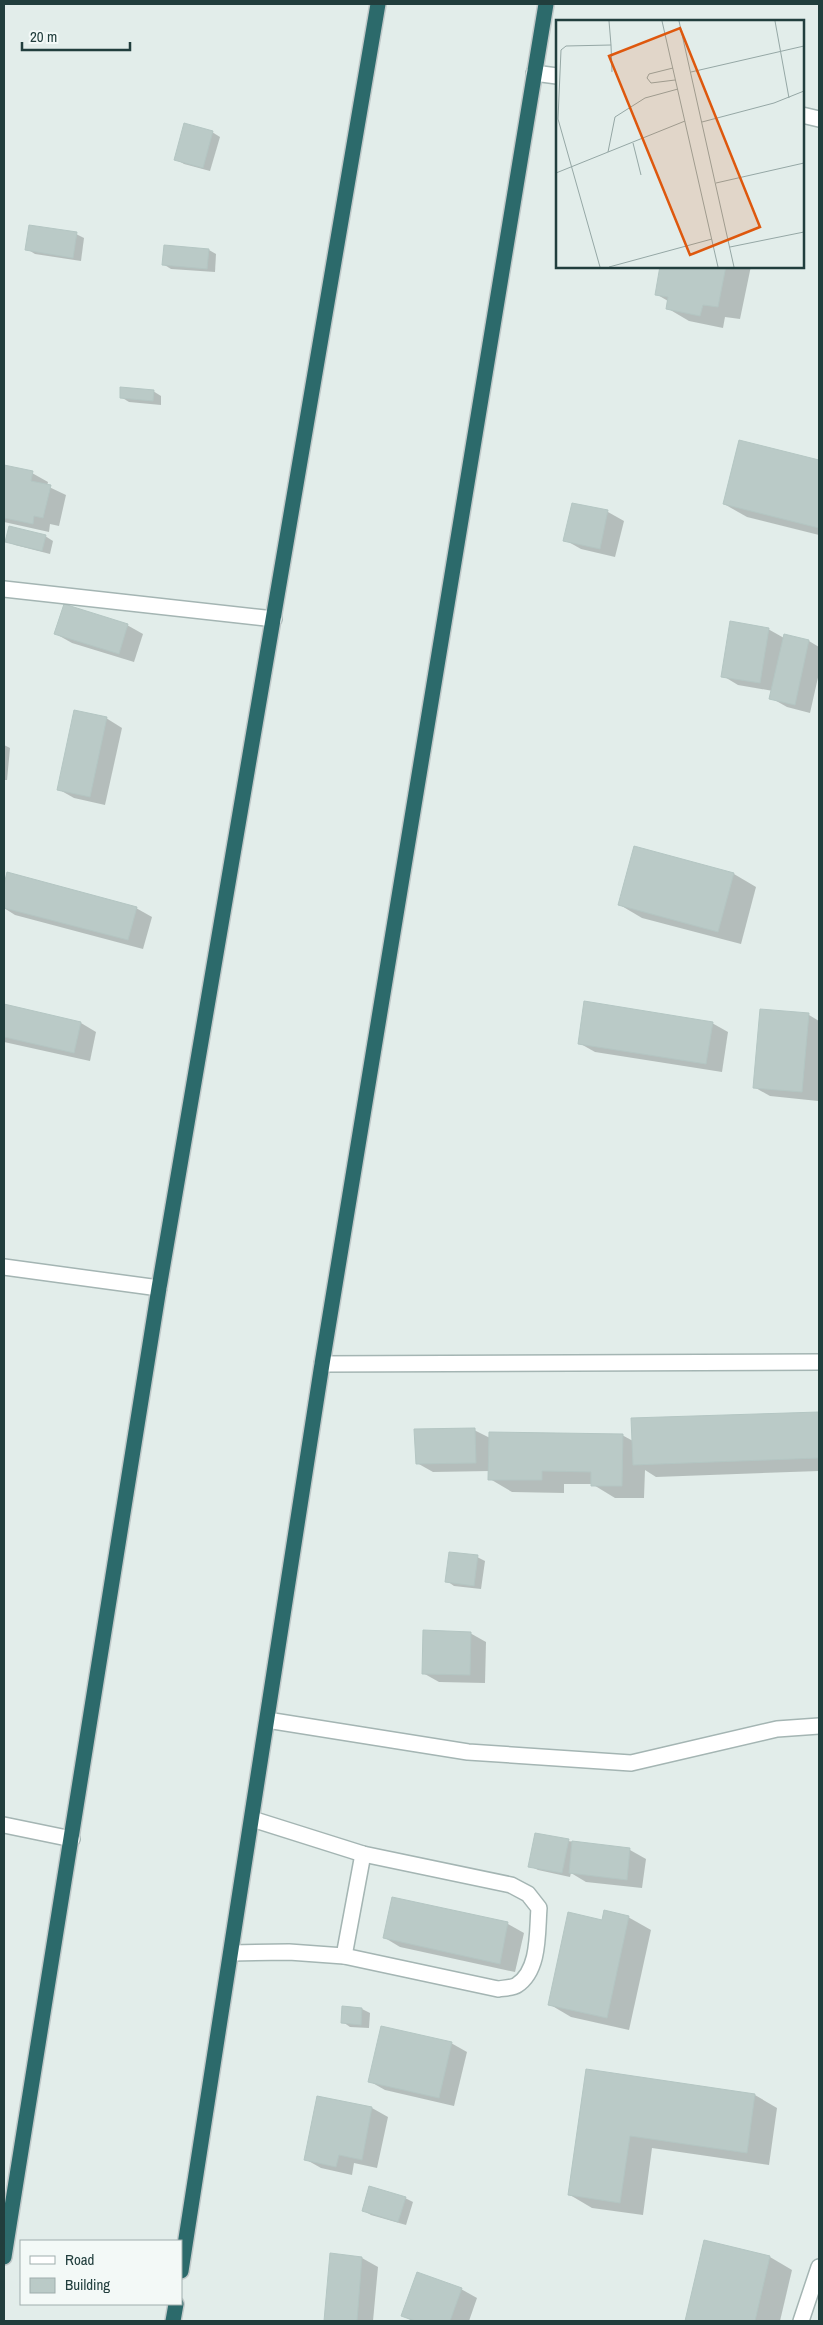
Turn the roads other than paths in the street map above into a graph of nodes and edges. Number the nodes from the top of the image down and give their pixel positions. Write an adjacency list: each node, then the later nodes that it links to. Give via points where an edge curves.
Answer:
1 (378, 4): 8 (highway)
2 (546, 4): 3 (highway)
3 (534, 74): 4 (street); 12 (highway)
4 (556, 76)
5 (803, 115): 6 (street)
6 (819, 119)
7 (4, 589): 8 (street)
8 (274, 619): 10 (highway)
9 (4, 1267): 10 (street)
10 (159, 1288): 17 (highway)
11 (819, 1362): 12 (street)
12 (322, 1364): 13 (highway)
13 (267, 1720): 14 (street, via 468,1752 631,1763 777,1729); 15 (highway)
14 (819, 1726)
15 (252, 1819): 18 (street); 19 (highway)
16 (4, 1824): 17 (street)
17 (72, 1839): 21 (highway)
18 (363, 1854): 20 (street); 20 (street, via 511,1885 528,1894 539,1908 535,1957 526,1977 516,1986 498,1989)
19 (231, 1953): 20 (street, via 289,1952); 22 (highway)
20 (344, 1956)
21 (4, 2257)
22 (182, 2265)
23 (819, 2267): 26 (street)
24 (176, 2305): 25 (highway)
25 (173, 2321)
26 (801, 2321)

